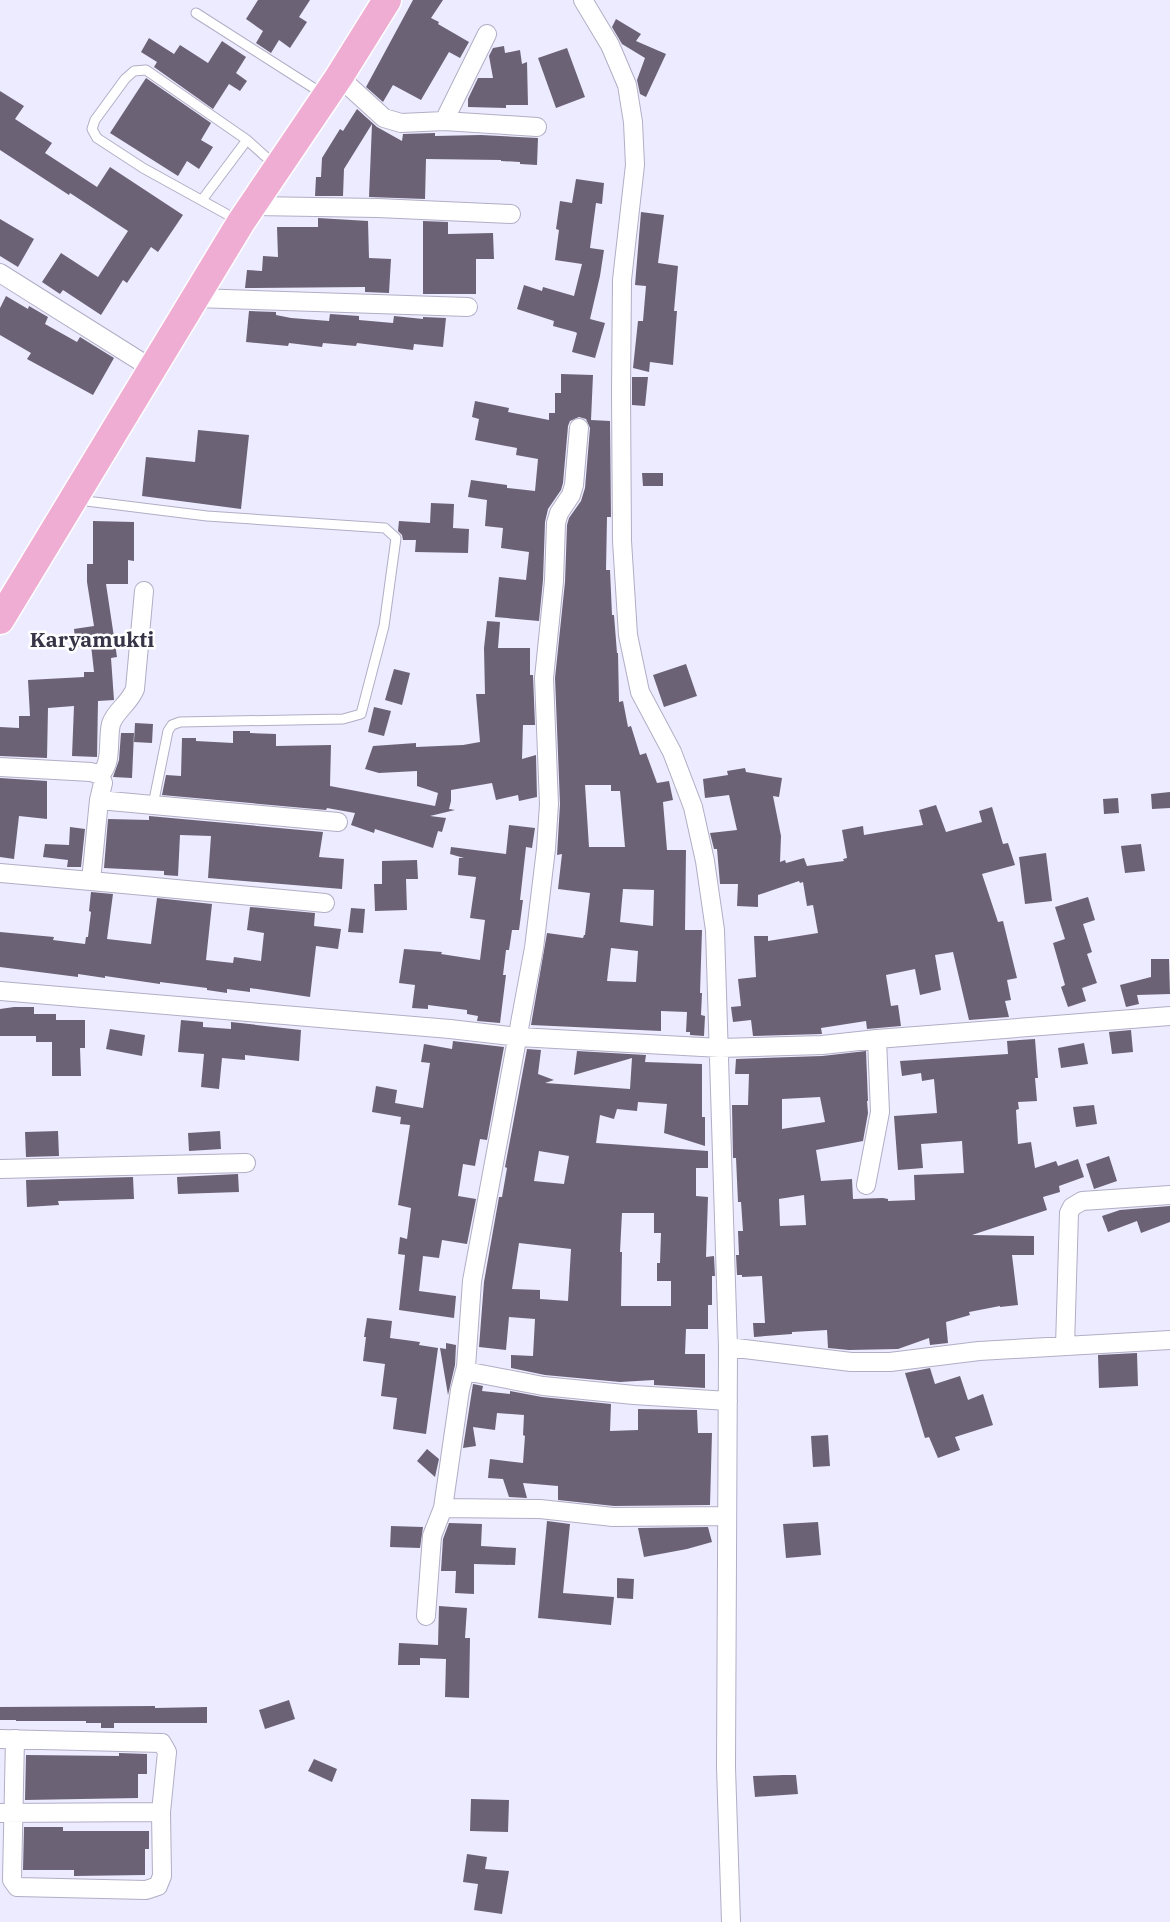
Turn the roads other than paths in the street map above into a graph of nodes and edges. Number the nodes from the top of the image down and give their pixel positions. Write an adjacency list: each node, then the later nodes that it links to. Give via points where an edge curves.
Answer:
1 (387, 0): 5 (main road)
2 (583, 0): 33 (street, via 610,45 627,85 633,123 634,165 622,280 622,541 628,635 640,692 672,752 693,807 715,930)
3 (196, 13): 5 (lane, via 309,87)
4 (488, 34): 6 (street)
5 (332, 87): 6 (street, via 384,118 401,123); 9 (main road)
6 (444, 121): 7 (street)
7 (537, 127)
8 (247, 140): 9 (lane); 10 (lane); 10 (lane, via 146,70 134,71 125,79 94,120 92,129 97,138)
9 (278, 167): 11 (main road)
10 (202, 200): 11 (lane)
11 (247, 214): 12 (street, via 378,208); 14 (main road)
12 (511, 214)
13 (0, 273): 16 (street)
14 (195, 298): 15 (street); 16 (main road)
15 (468, 307)
16 (151, 368): 18 (main road)
17 (579, 428): 31 (street, via 574,485 556,523 544,678 549,804 546,849)
18 (72, 499): 20 (main road); 24 (lane, via 207,516 385,528 396,538 384,626 361,714 343,719 172,725)
19 (144, 591): 22 (street, via 135,689 111,724 108,761)
20 (4, 605)
21 (0, 767): 22 (street)
22 (100, 775): 23 (street, via 103,783)
23 (99, 800): 24 (street); 27 (street)
24 (153, 805): 25 (street)
25 (338, 822)
26 (0, 873): 27 (street)
27 (91, 880): 28 (street)
28 (326, 903)
29 (0, 991): 31 (street)
30 (1170, 1016): 32 (street)
31 (519, 1037): 33 (street); 41 (street, via 472,1281)
32 (877, 1039): 33 (street); 36 (street, via 880,1112)
33 (720, 1048): 40 (street)
34 (246, 1163): 35 (street)
35 (0, 1169)
36 (866, 1185)
37 (1170, 1195): 39 (street, via 1082,1201 1072,1207)
38 (1170, 1340): 39 (street)
39 (1065, 1346): 40 (street, via 890,1362)
40 (728, 1347): 42 (street)
41 (465, 1371): 42 (street, via 543,1386); 43 (street)
42 (728, 1401): 44 (street)
43 (443, 1508): 44 (street, via 540,1509 613,1517); 45 (street, via 432,1536)
44 (727, 1516): 49 (street, via 726,1767)
45 (426, 1616)
46 (8, 1739): 47 (street, via 162,1743 167,1752); 48 (street)
47 (161, 1812): 48 (street); 48 (street, via 162,1876 158,1886 146,1890 17,1887 12,1880)
48 (7, 1813)
49 (731, 1922)

